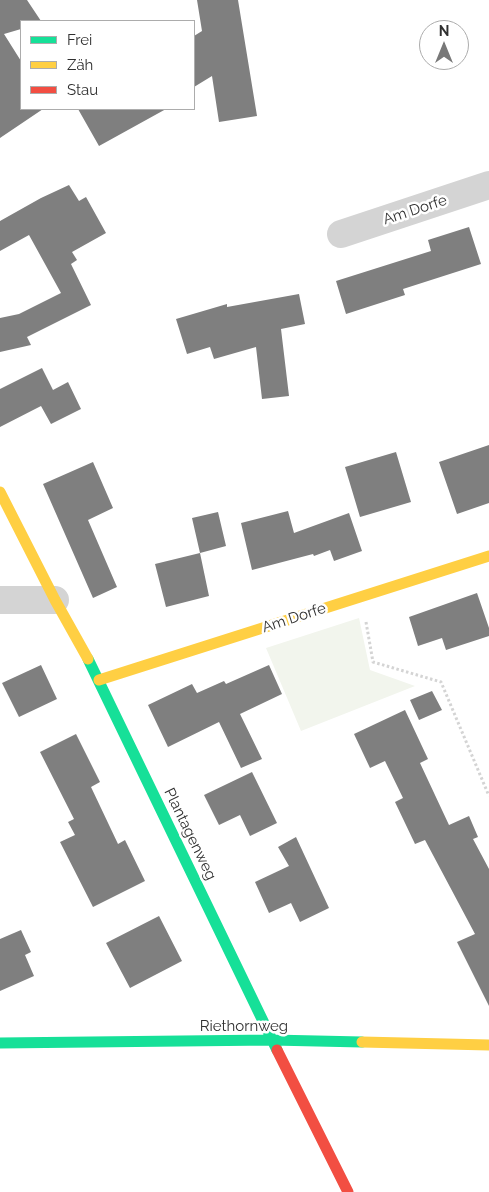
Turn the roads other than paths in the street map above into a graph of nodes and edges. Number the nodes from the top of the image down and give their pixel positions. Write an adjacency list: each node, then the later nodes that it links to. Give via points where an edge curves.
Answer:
1 (489, 185): 2 (street, Am Dorfe)
2 (341, 234)
3 (0, 492): 6 (street, Plantagenweg)
4 (489, 556): 7 (street, Am Dorfe)
5 (0, 600): 6 (street)
6 (55, 600): 7 (street, Plantagenweg)
7 (99, 680): 8 (street, Plantagenweg)
8 (272, 1040): 9 (street, Riethornweg); 10 (street, Riethornweg); 11 (street, Plantagenweg)
9 (0, 1043)
10 (489, 1045)
11 (348, 1192)

